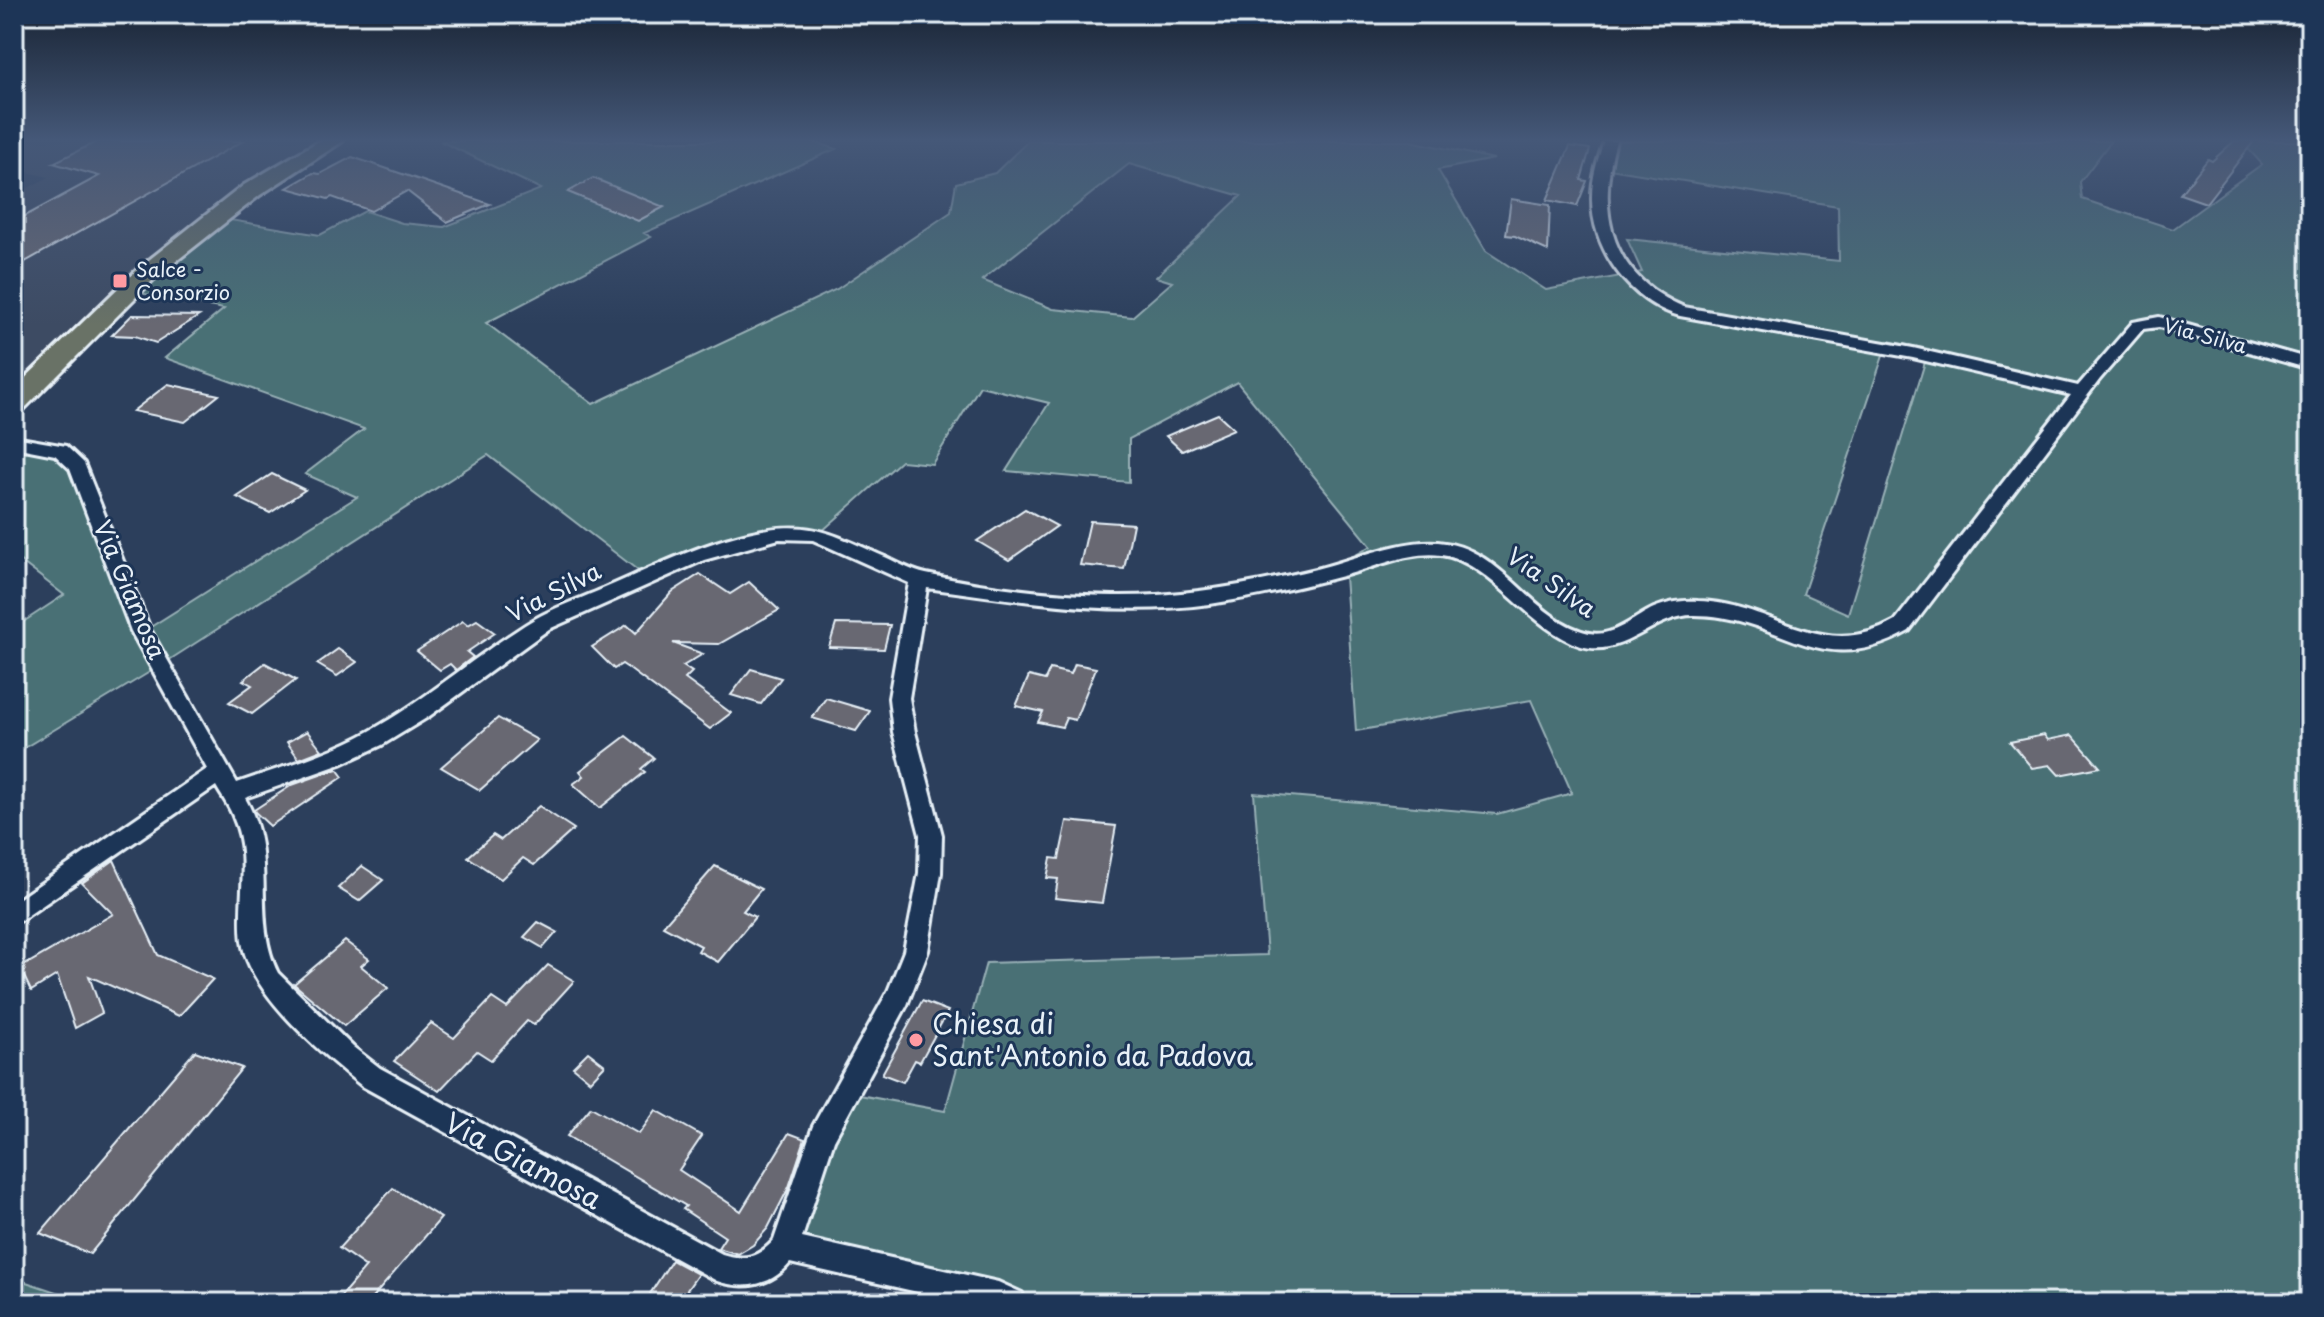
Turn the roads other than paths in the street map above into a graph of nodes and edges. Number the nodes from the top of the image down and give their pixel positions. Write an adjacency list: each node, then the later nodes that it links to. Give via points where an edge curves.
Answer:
1 (236, 202): 5 (main road, via 106,310)
2 (1600, 202): 4 (street, via 1601,223 1626,271 1654,301 1680,311 1913,353)
3 (2310, 364): 4 (street, Via Silva, via 2159,322 2138,325)
4 (2082, 392): 7 (street, Via Silva, via 1902,626 1868,644 1826,643 1728,612 1690,607 1667,611 1607,640 1587,640 1564,630 1463,554 1440,547 1261,588 1139,603)
5 (14, 404)
6 (14, 442): 8 (street, Via Giamosa, via 60,450 78,467 141,631)
7 (919, 580): 8 (street, Via Silva, via 816,534 779,533 730,544 542,624 375,739 333,758); 10 (street, via 899,698 931,835 916,951 898,997 822,1135)
8 (227, 783): 9 (street); 10 (street, Via Giamosa, via 251,835 259,960 269,981 357,1068 717,1267 750,1272 772,1263)
9 (14, 915)
10 (785, 1248): 11 (street)
11 (1012, 1303)

